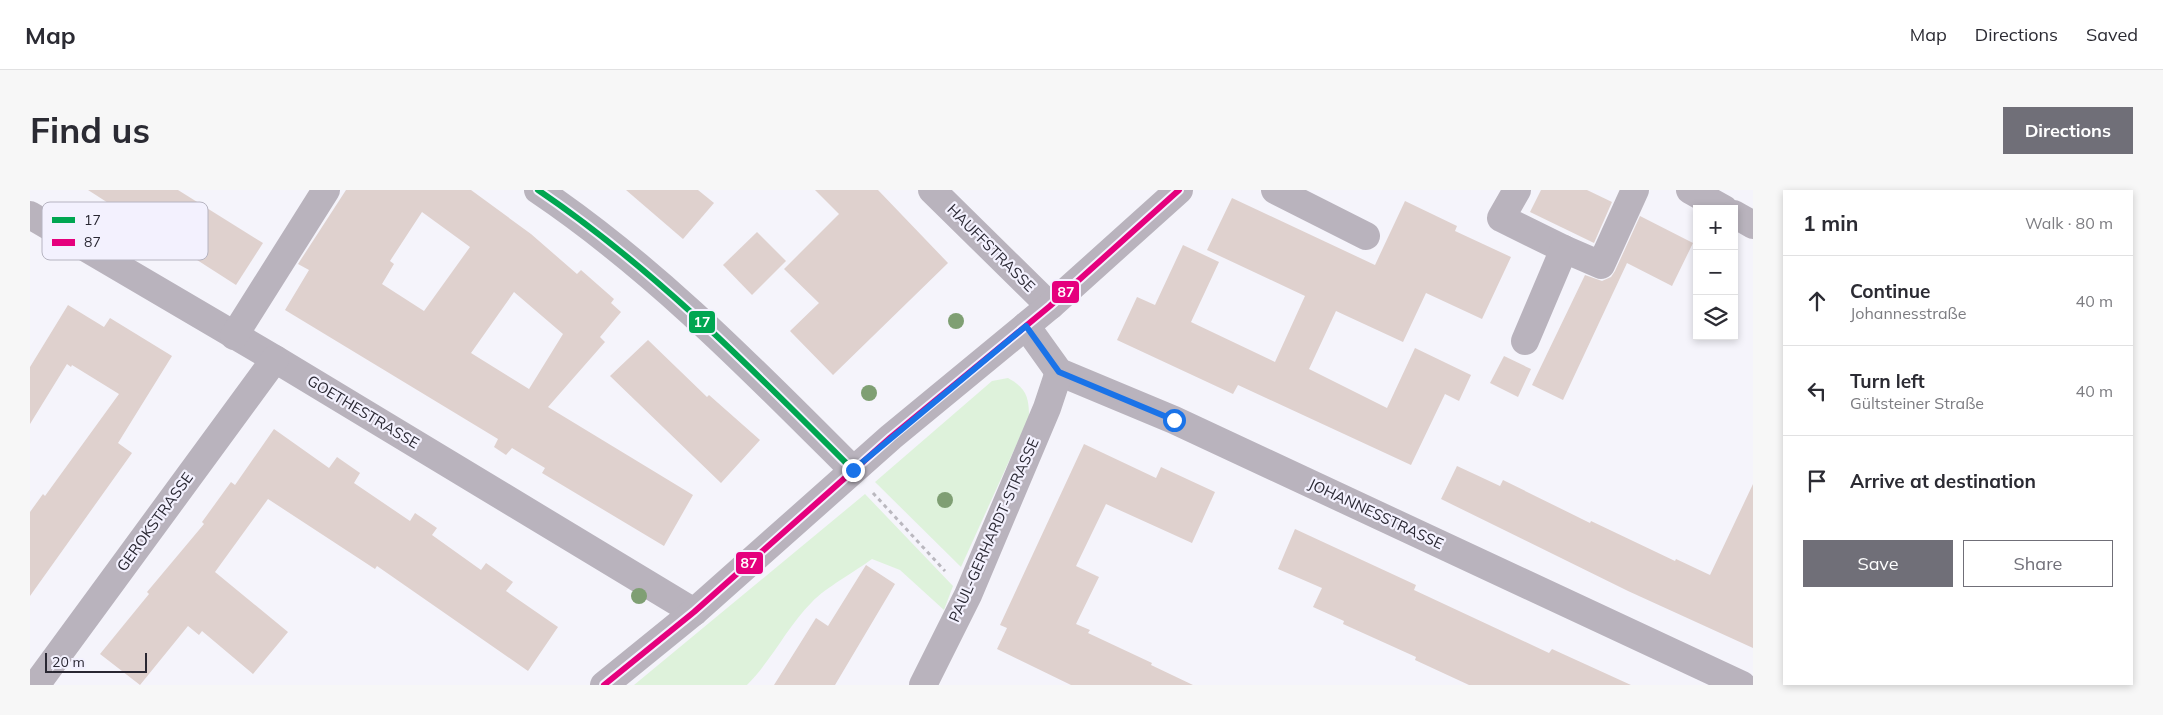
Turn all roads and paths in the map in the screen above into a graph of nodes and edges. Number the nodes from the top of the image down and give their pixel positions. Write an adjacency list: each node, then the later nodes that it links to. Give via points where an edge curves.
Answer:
1 (326, 190): 19 (street)
2 (538, 190): 23 (street, via 582,220 721,339)
3 (932, 190): 17 (street, HAUFFSTRASSE)
4 (1179, 190): 17 (street)
5 (1275, 190): 14 (street)
6 (1517, 190): 15 (street, via 1501,218)
7 (1635, 190): 15 (street, via 1600,265)
8 (1690, 190): 9 (street)
9 (1717, 205)
10 (30, 215): 12 (street, GOETHESTRASSE)
11 (1738, 216): 13 (street)
12 (42, 222)
13 (1753, 225)
14 (1366, 236)
15 (1564, 249): 20 (street)
16 (106, 260): 19 (street, GOETHESTRASSE)
17 (1050, 306): 18 (street)
18 (1026, 326): 22 (street); 23 (street)
19 (234, 336): 21 (street, GOETHESTRASSE)
20 (1525, 340)
21 (275, 359): 25 (street, GOETHESTRASSE); 27 (street, GEROKSTRASSE)
22 (1059, 372): 24 (street, PAUL-GERHARDT-STRASSE); 29 (street, JOHANNESSTRASSE, via 1174,420)
23 (853, 470): 24 (path); 25 (street)
24 (968, 595): 26 (street, PAUL-GERHARDT-STRASSE)
25 (694, 612): 28 (street)
26 (927, 684)
27 (36, 685)
28 (604, 685)
29 (1742, 685)

